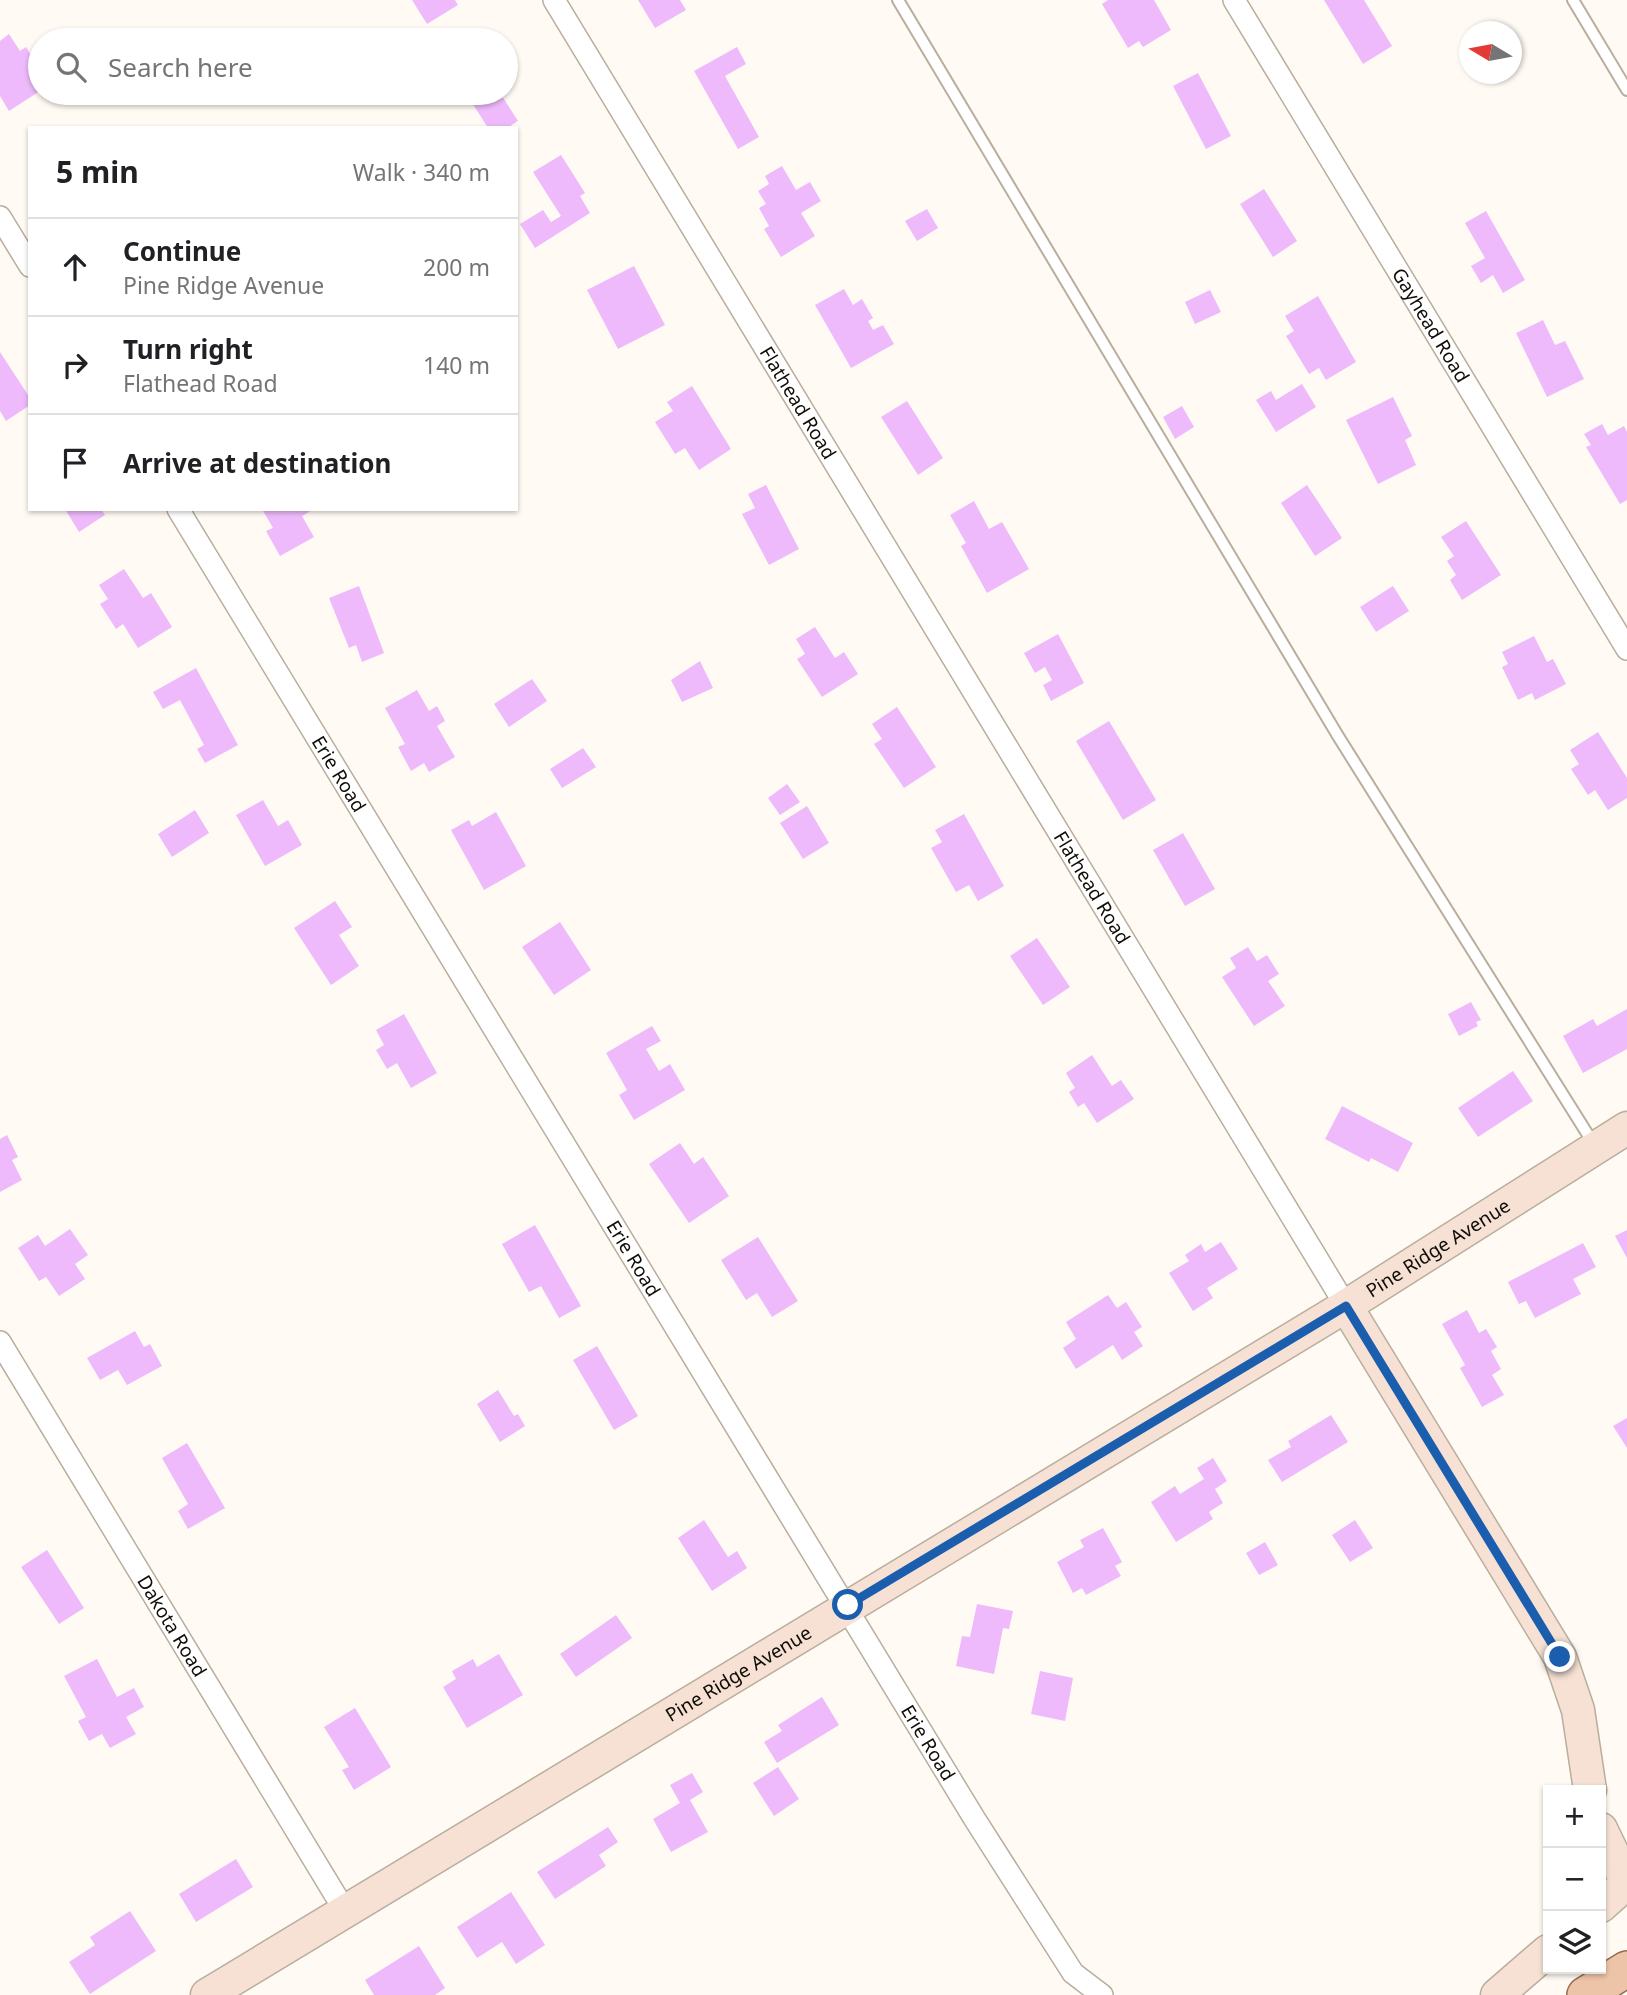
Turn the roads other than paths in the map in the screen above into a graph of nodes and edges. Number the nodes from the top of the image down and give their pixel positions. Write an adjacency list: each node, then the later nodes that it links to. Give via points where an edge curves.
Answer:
1 (554, 0): 12 (street, Flathead Road)
2 (898, 0): 11 (lane, via 1338,736)
3 (1234, 0): 9 (street, Gayhead Road)
4 (1573, 0): 5 (lane)
5 (1627, 90)
6 (0, 217): 7 (street)
7 (28, 263)
8 (179, 511): 14 (street, Erie Road)
9 (1627, 649)
10 (1627, 1128): 11 (street, Pine Ridge Avenue)
11 (1596, 1148): 12 (street, Pine Ridge Avenue)
12 (1346, 1306): 14 (street, Pine Ridge Avenue); 15 (street, Flathead Road, via 1560,1657 1578,1710)
13 (0, 1342): 19 (street, Dakota Road)
14 (848, 1605): 19 (street, Pine Ridge Avenue); 23 (street, Erie Road, via 974,1818 1073,1973)
15 (1589, 1785)
16 (1606, 1839): 17 (street)
17 (1627, 1883): 18 (street)
18 (1606, 1902)
19 (345, 1911): 22 (street, Pine Ridge Avenue)
20 (1543, 1955): 24 (street)
21 (1627, 1969): 25 (main road)
22 (207, 1995)
23 (1102, 1995)
24 (1497, 1995)
25 (1586, 1995)

